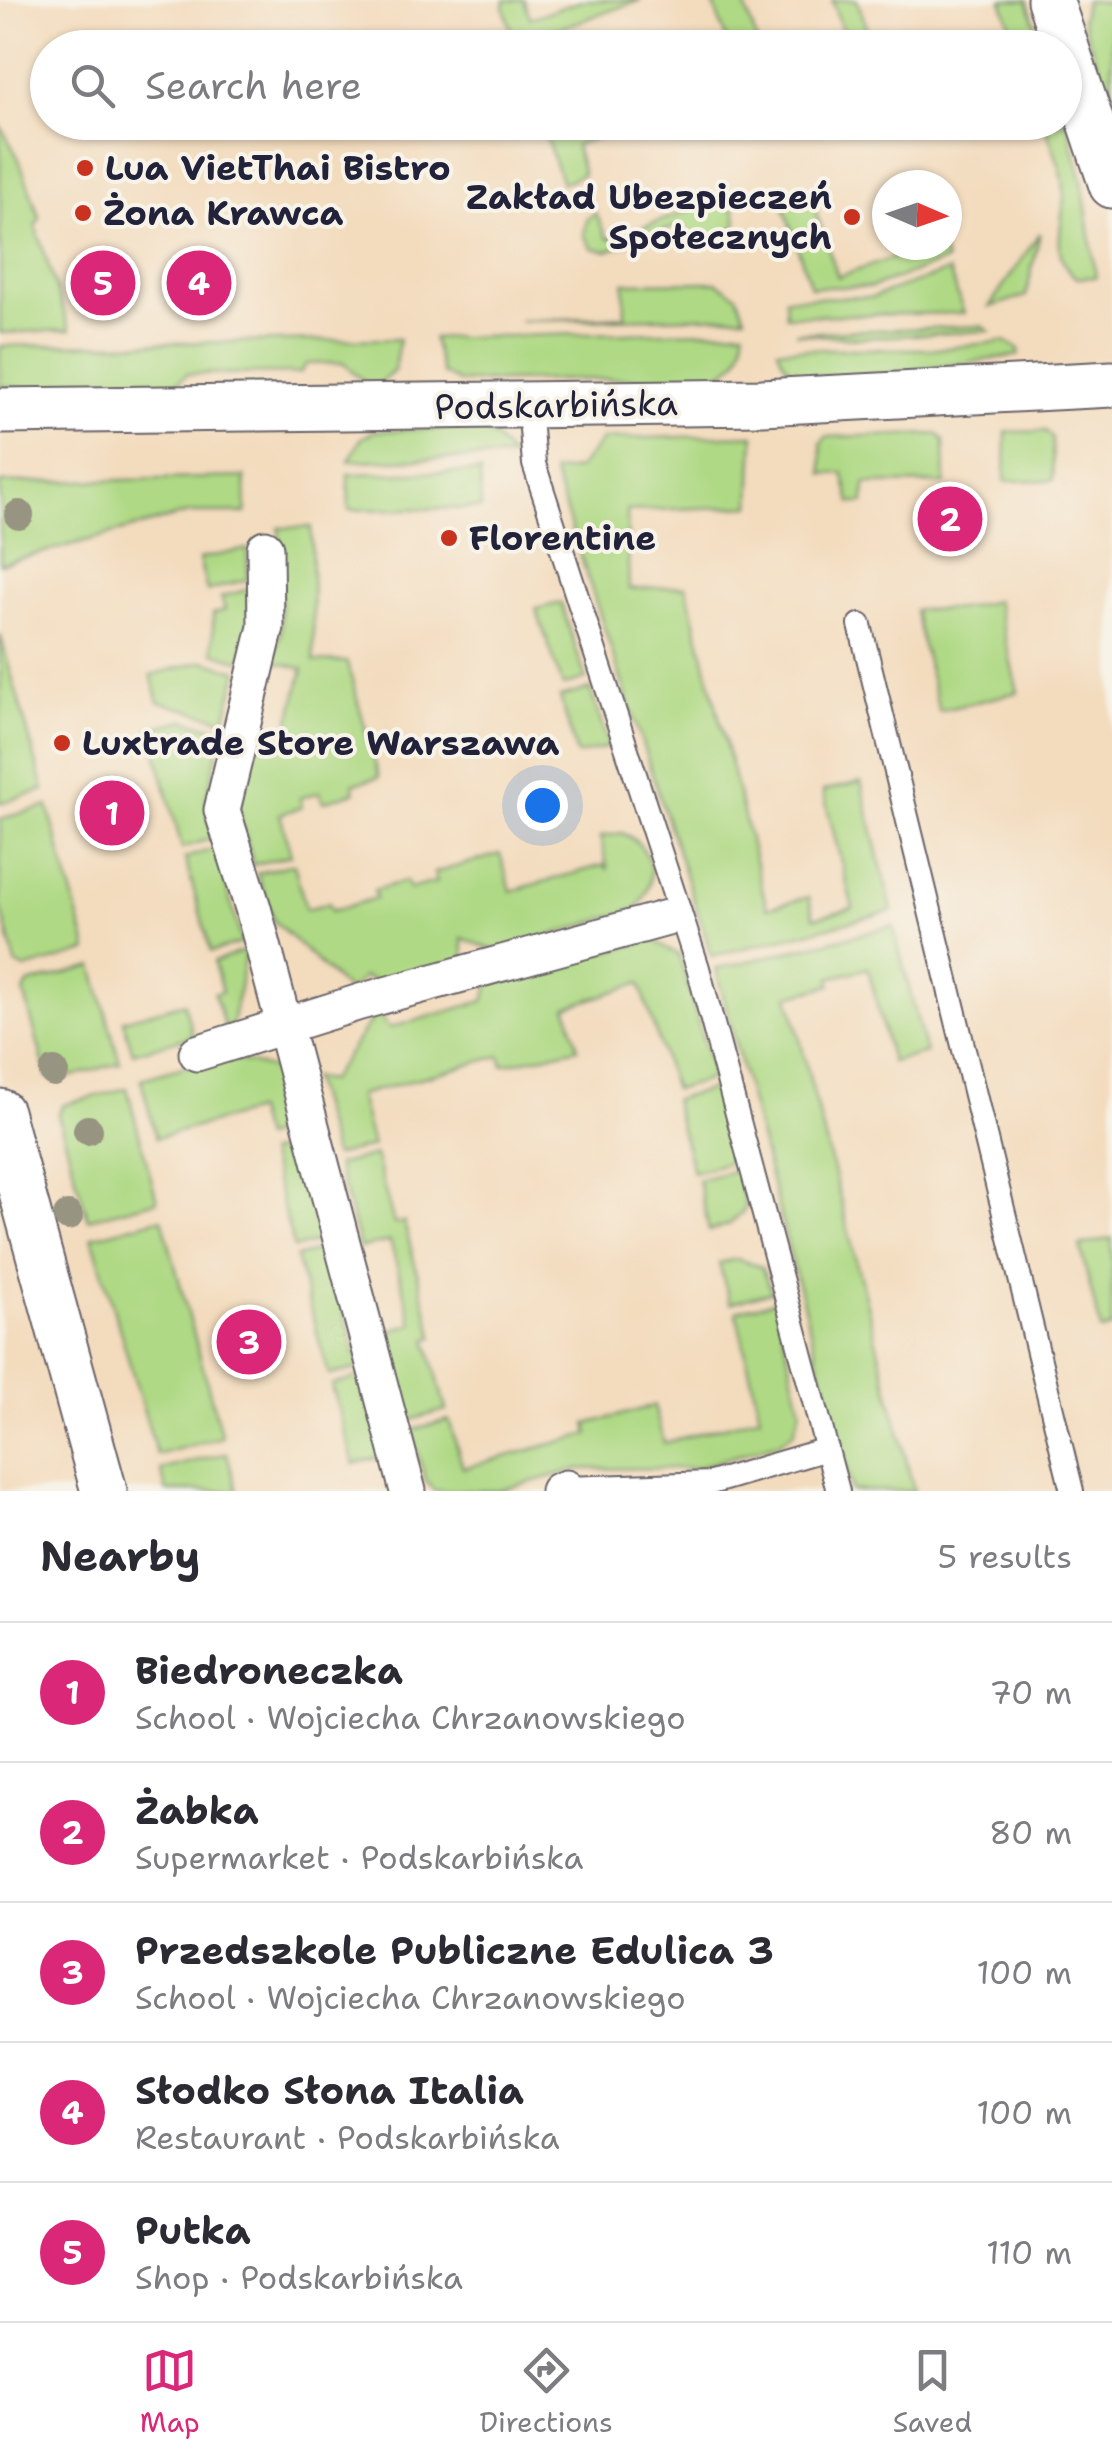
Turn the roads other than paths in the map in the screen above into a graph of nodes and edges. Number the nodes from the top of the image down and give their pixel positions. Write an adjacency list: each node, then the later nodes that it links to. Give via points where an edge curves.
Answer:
1 (1050, 0): 2 (street)
2 (1061, 30)
3 (1082, 89): 4 (street)
4 (1110, 166)
5 (1112, 384): 6 (street, Podskarbińska)
6 (529, 406): 7 (street, Podskarbińska); 10 (lane, via 534,464)
7 (0, 412)
8 (264, 548): 11 (street, via 266,627 222,810)
9 (860, 624): 19 (lane)
10 (674, 916): 11 (street); 14 (lane, via 748,1145)
11 (283, 1026): 12 (street); 17 (street)
12 (197, 1053)
13 (0, 1112): 16 (street)
14 (826, 1450): 15 (lane, via 711,1483); 18 (lane)
15 (562, 1490)
16 (104, 1491)
17 (408, 1491)
18 (838, 1491)
19 (1072, 1491)

